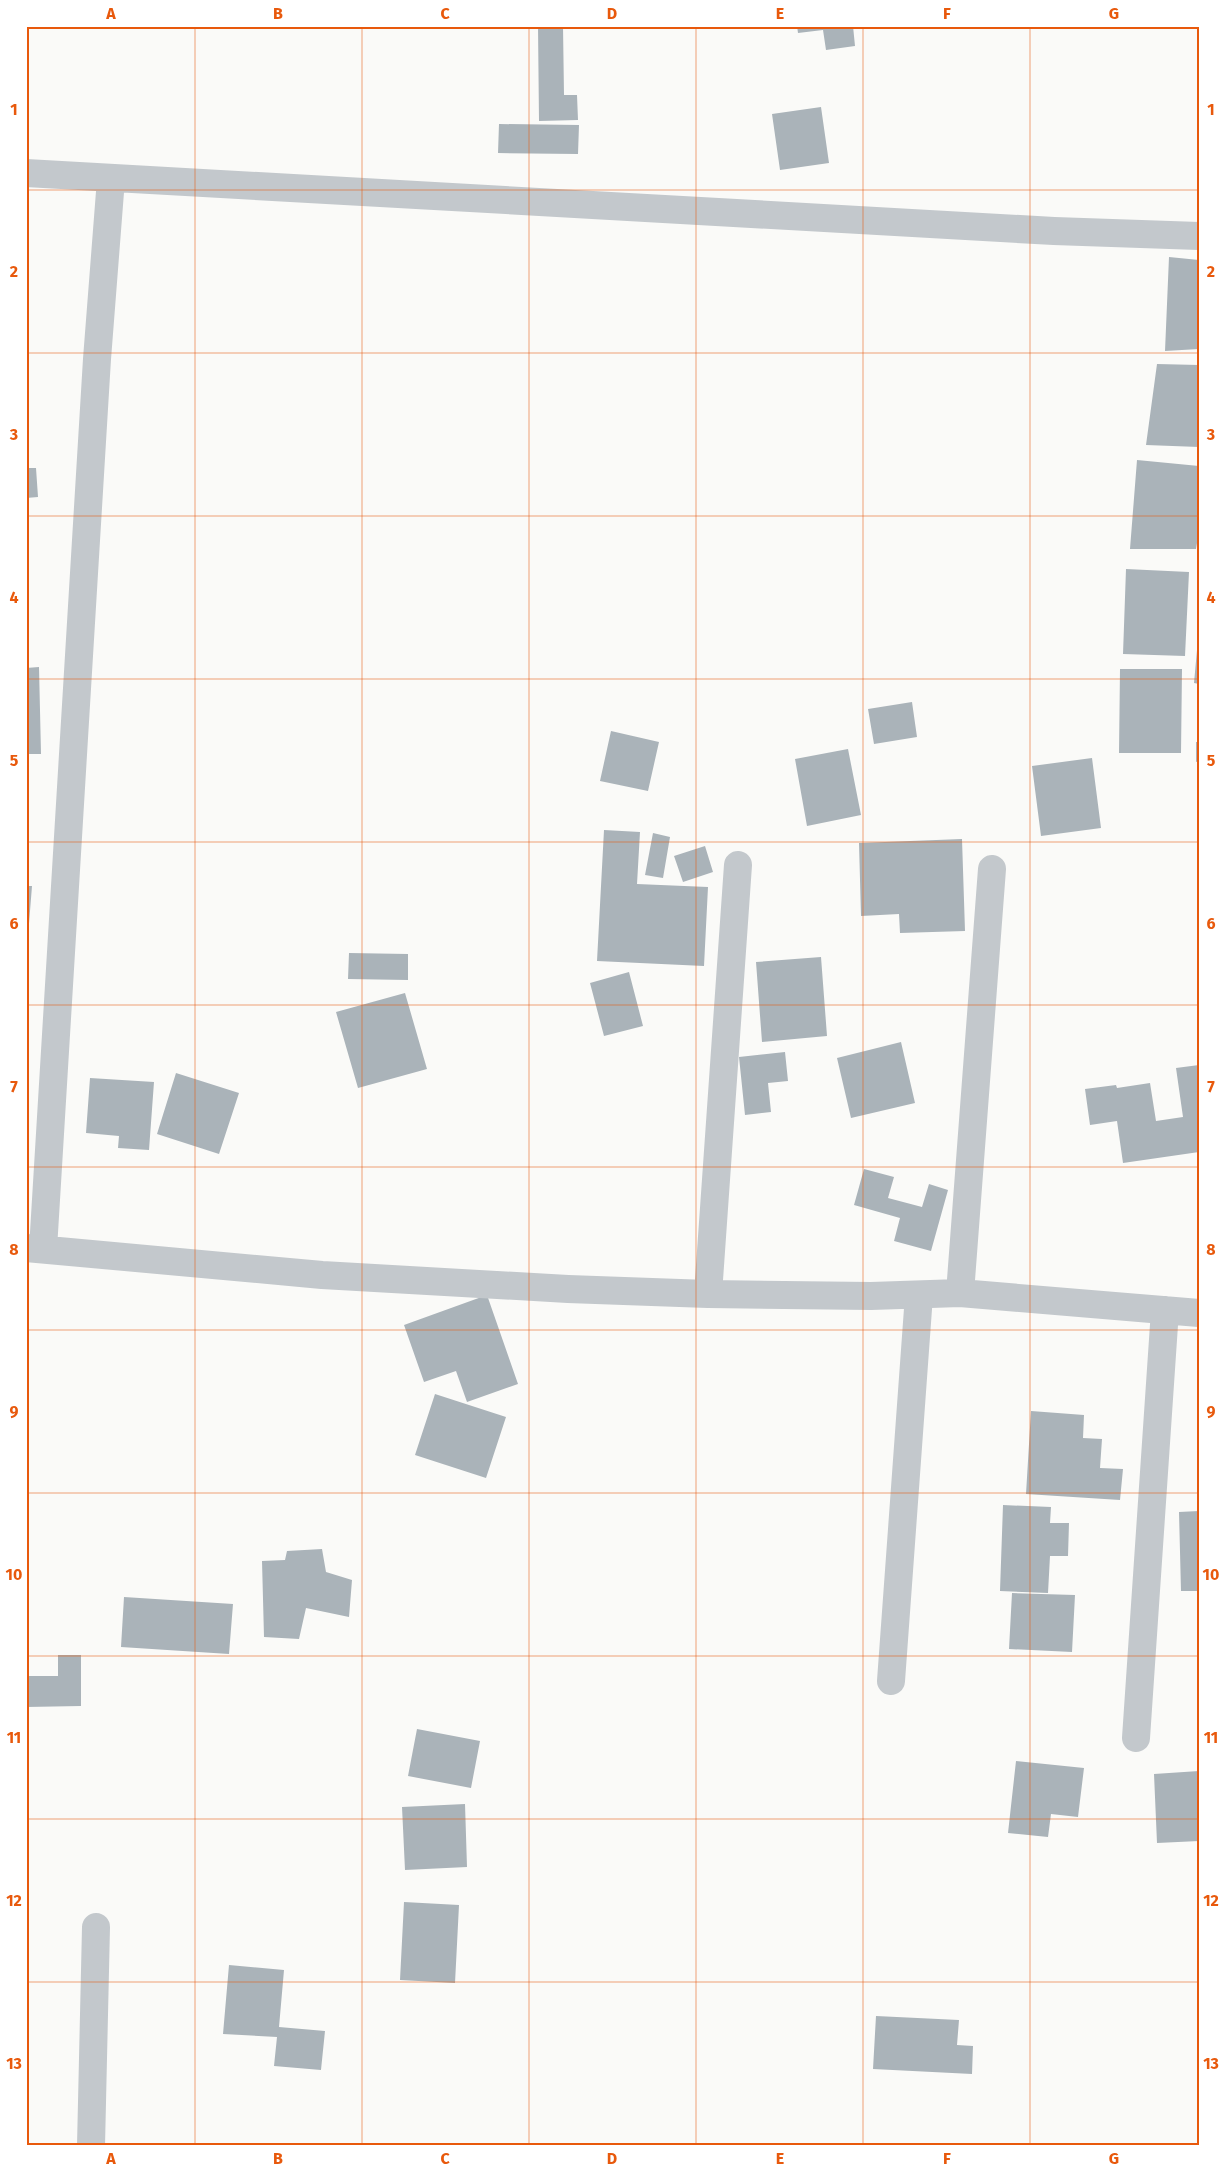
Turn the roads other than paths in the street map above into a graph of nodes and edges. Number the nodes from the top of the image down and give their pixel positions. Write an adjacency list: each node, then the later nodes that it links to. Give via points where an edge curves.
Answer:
1 (26, 173): 2 (street)
2 (111, 179): 3 (street, via 1044,231); 6 (street)
3 (1199, 236)
4 (738, 865): 8 (street)
5 (992, 868): 7 (street)
6 (35, 1248): 8 (street, via 349,1277)
7 (960, 1293): 9 (street); 10 (street)
8 (708, 1294): 9 (street)
9 (919, 1295): 12 (street)
10 (1164, 1310): 11 (street); 13 (street)
11 (1199, 1313)
12 (892, 1680)
13 (1136, 1738)
14 (96, 1926): 15 (street)
15 (91, 2146)

